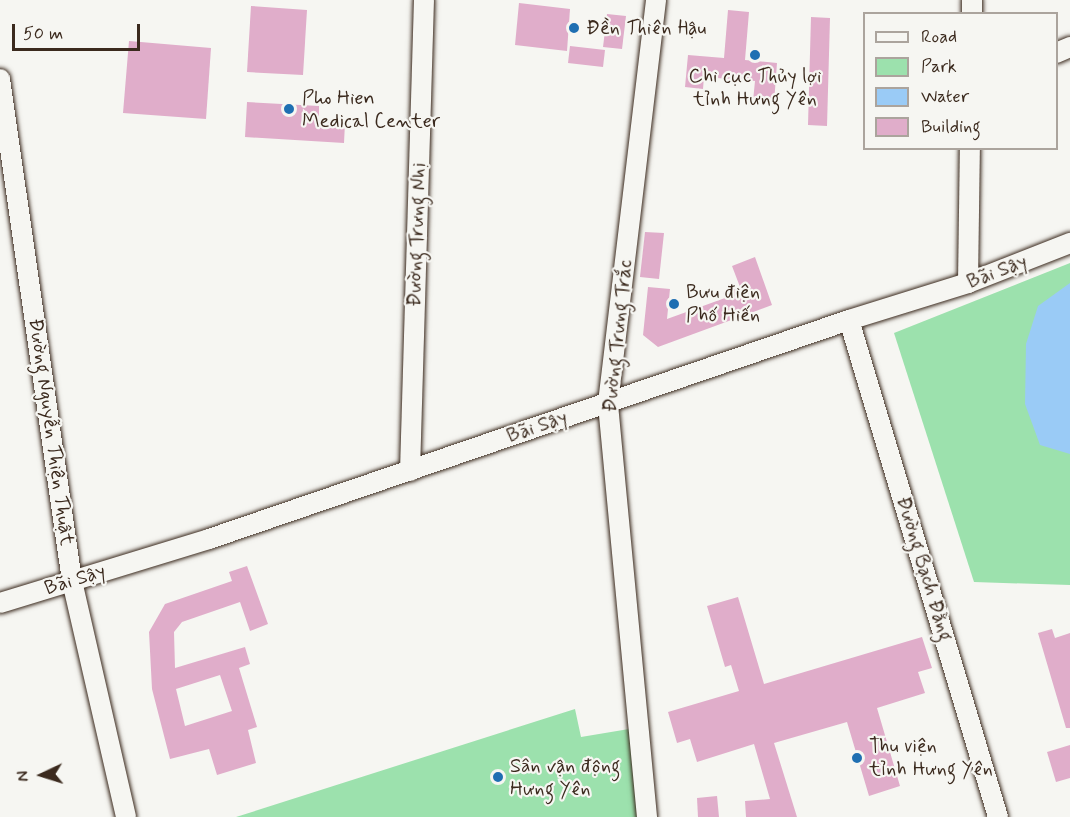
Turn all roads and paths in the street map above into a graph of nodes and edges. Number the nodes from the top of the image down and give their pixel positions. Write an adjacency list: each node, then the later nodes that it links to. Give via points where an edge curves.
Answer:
1 (424, 0): 9 (street, Đường Trưng Nhị)
2 (656, 0): 8 (street, Đường Trưng Trắc)
3 (0, 79): 10 (street, Đường Nguyễn Thiện Thuật)
4 (970, 150): 6 (street)
5 (1070, 243): 6 (street, Bãi Sậy)
6 (968, 283): 7 (street, Bãi Sậy)
7 (849, 320): 8 (street, Bãi Sậy); 14 (street, Đường Bạch Đằng)
8 (608, 403): 9 (street, Bãi Sậy); 13 (street, Đường Trưng Trắc)
9 (410, 471): 10 (street, Bãi Sậy)
10 (72, 581): 11 (street, Bãi Sậy); 12 (street, Đường Nguyễn Thiện Thuật)
11 (0, 603)
12 (126, 817)
13 (647, 817)
14 (998, 817)

